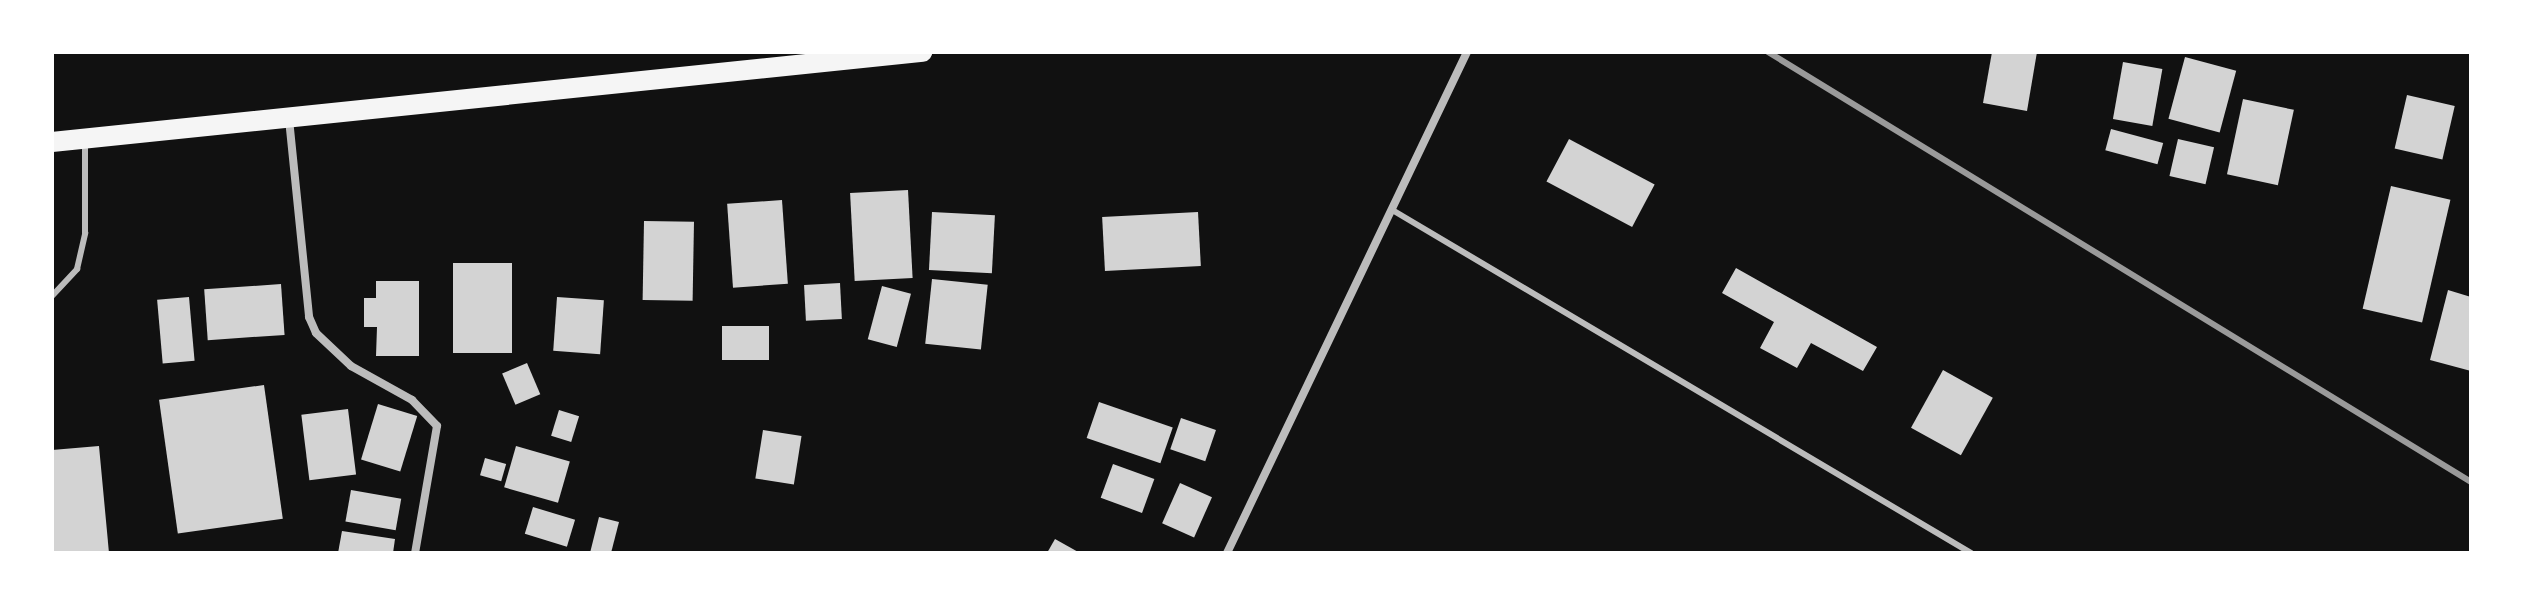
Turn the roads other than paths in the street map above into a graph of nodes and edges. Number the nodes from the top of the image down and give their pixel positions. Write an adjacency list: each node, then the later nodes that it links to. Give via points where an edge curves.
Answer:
1 (922, 52): 3 (main road)
2 (1467, 52): 6 (street)
3 (288, 114): 4 (main road); 8 (street, via 309,317 316,333 351,366 412,400 437,426)
4 (85, 138): 5 (main road); 7 (lane, via 85,233 77,269)
5 (52, 142)
6 (1394, 211): 9 (street); 10 (lane)
7 (52, 296)
8 (415, 553)
9 (1227, 553)
10 (1971, 553)

